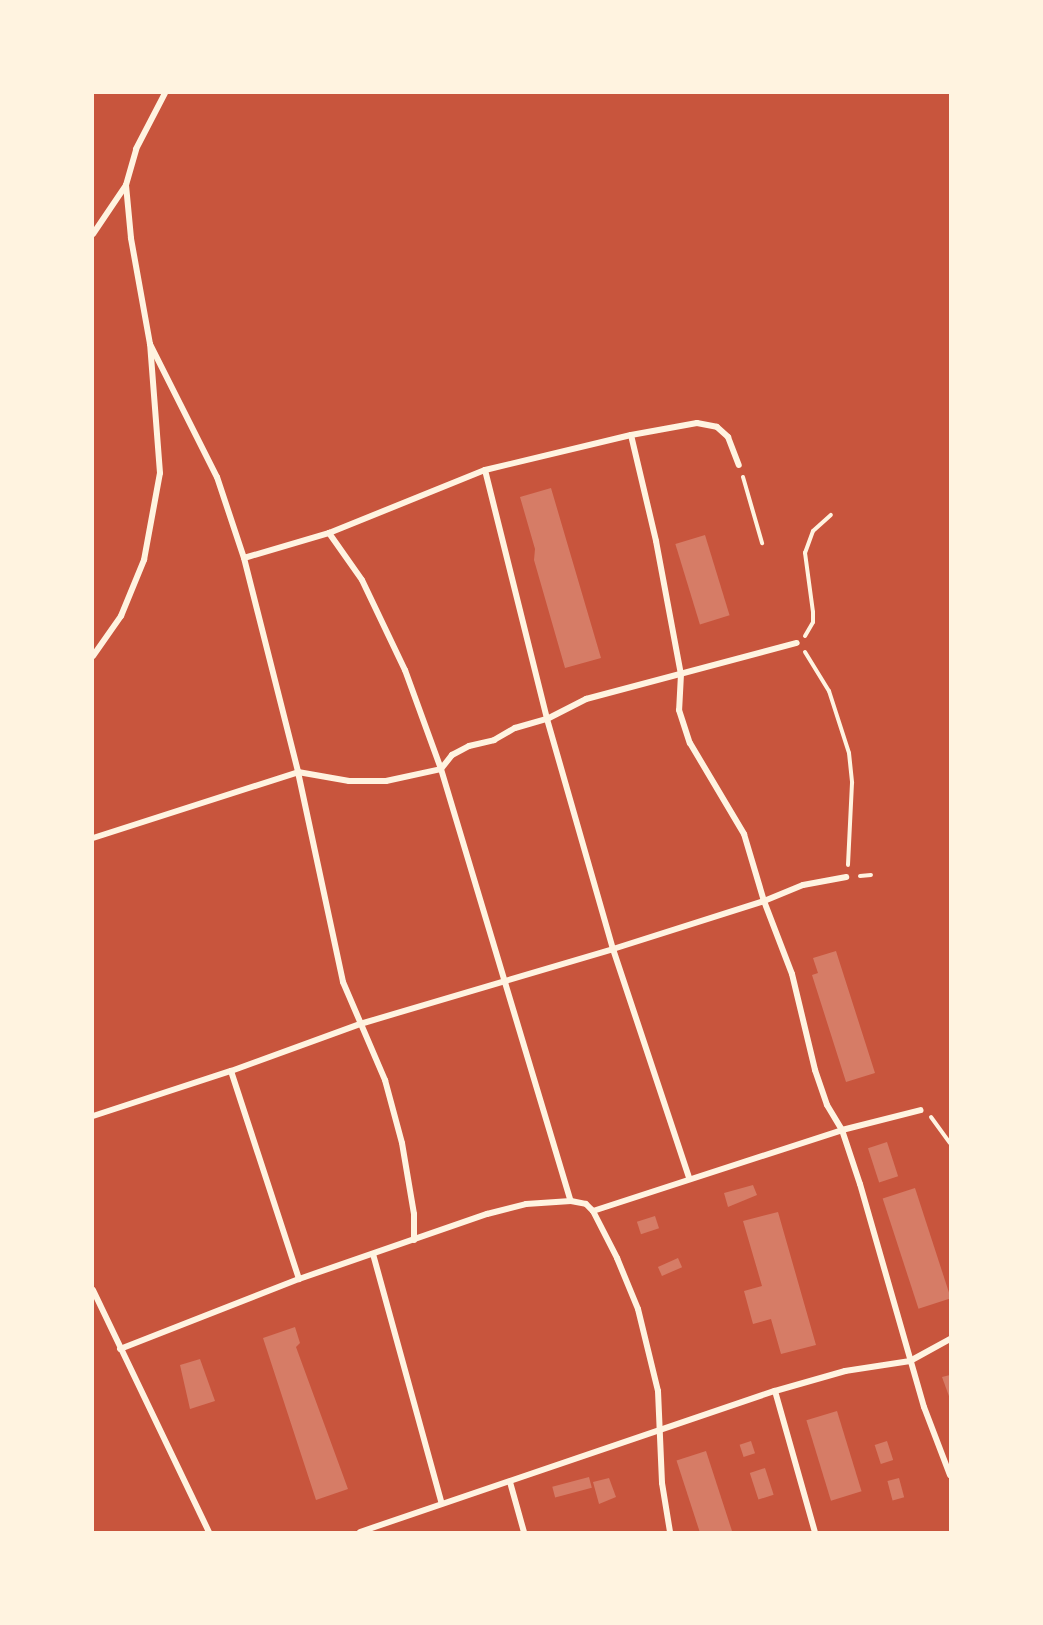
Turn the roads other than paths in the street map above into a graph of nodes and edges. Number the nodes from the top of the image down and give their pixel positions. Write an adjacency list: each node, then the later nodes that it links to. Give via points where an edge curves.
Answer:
1 (165, 93): 2 (street, via 136,149)
2 (126, 185): 3 (street); 4 (street, via 130,238)
3 (93, 234)
4 (150, 344): 9 (street, via 217,477); 11 (street, via 158,484 144,560 121,616)
5 (631, 435): 6 (street, via 697,423 717,427 728,437); 7 (street); 12 (street)
6 (739, 465)
7 (485, 470): 8 (street); 13 (street)
8 (328, 533): 9 (street); 14 (street, via 367,590 405,670)
9 (244, 558): 15 (street)
10 (797, 643): 12 (street)
11 (93, 656)
12 (681, 674): 13 (street, via 586,699); 18 (street, via 679,710 690,743 744,834)
13 (547, 719): 14 (street, via 469,746 452,755); 19 (street)
14 (441, 769): 15 (street, via 386,781 349,781); 20 (street)
15 (298, 772): 16 (street); 21 (street, via 343,982)
16 (93, 838)
17 (846, 877): 18 (street, via 803,885)
18 (764, 901): 19 (street); 25 (street, via 792,974 827,1105)
19 (613, 950): 20 (street); 26 (street)
20 (504, 981): 21 (street); 27 (street)
21 (360, 1024): 22 (street); 29 (street, via 385,1080 402,1143 414,1214)
22 (231, 1071): 24 (street); 31 (street)
23 (921, 1110): 25 (street)
24 (93, 1116)
25 (842, 1130): 26 (street); 35 (street)
26 (689, 1178): 28 (street)
27 (572, 1201): 28 (street); 29 (street, via 526,1204)
28 (593, 1210): 37 (street, via 638,1309 658,1391)
29 (414, 1240): 30 (street)
30 (374, 1254): 31 (street); 40 (street)
31 (299, 1279): 34 (street)
32 (93, 1290): 34 (street)
33 (950, 1339): 35 (street)
34 (120, 1349): 41 (street)
35 (910, 1361): 36 (street, via 845,1371); 38 (street)
36 (775, 1391): 37 (street); 45 (street)
37 (658, 1431): 39 (street); 44 (street)
38 (950, 1475)
39 (510, 1482): 40 (street); 43 (street)
40 (442, 1504): 42 (street)
41 (209, 1532)
42 (360, 1532)
43 (524, 1532)
44 (670, 1532)
45 (815, 1532)

